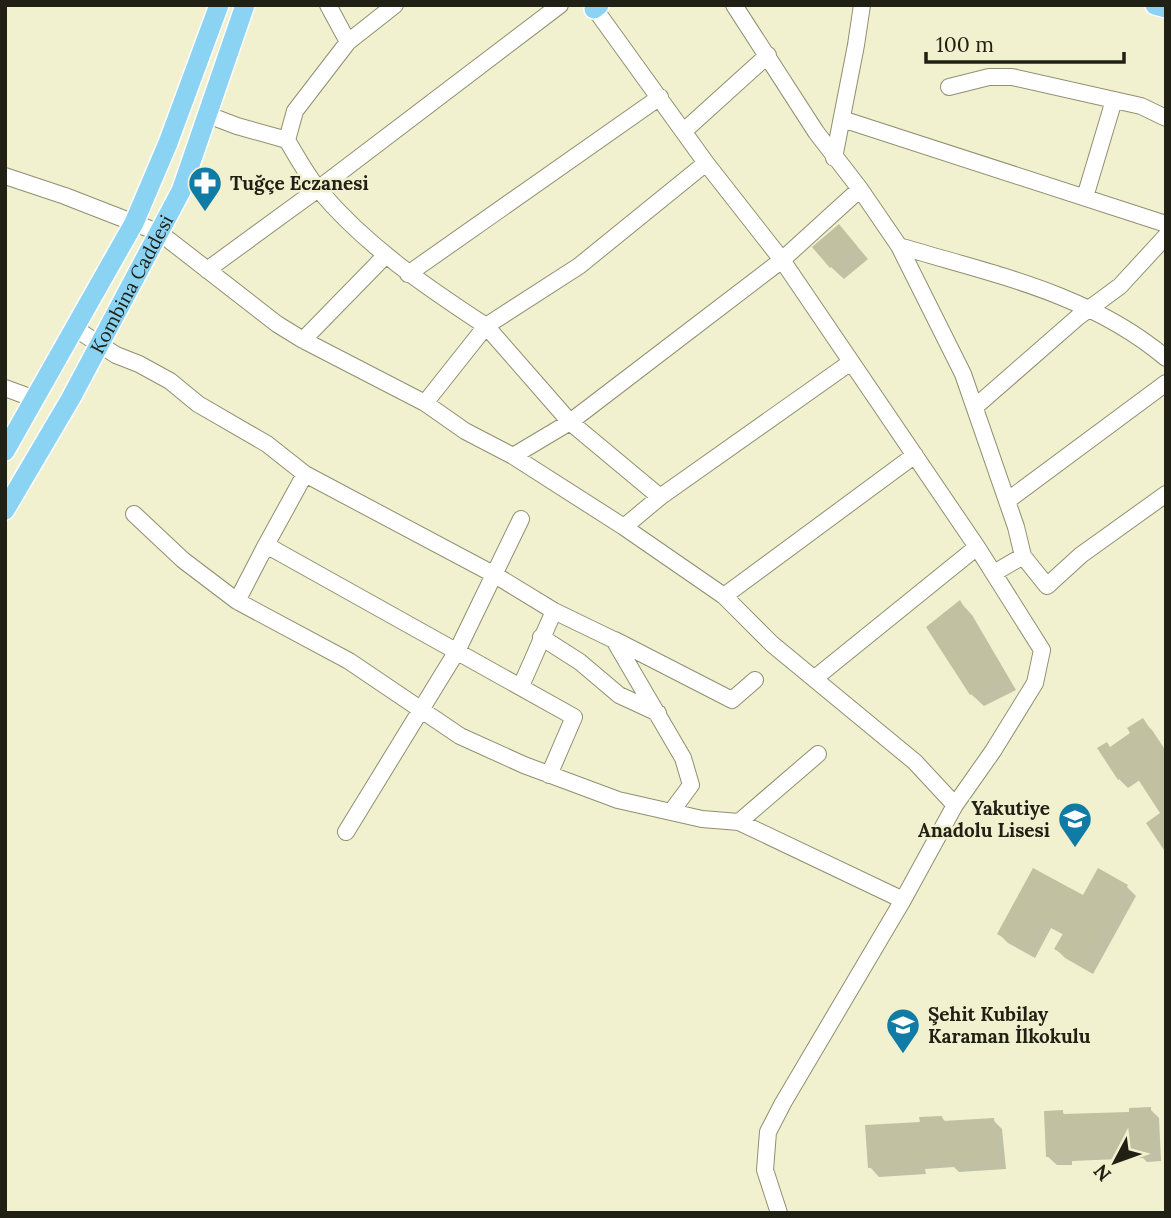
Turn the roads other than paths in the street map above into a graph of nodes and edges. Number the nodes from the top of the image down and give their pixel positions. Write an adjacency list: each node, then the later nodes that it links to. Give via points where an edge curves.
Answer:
1 (219, 5): 27 (main road, Kombina Caddesi)
2 (245, 5): 16 (main road, Kombina Caddesi)
3 (328, 5): 11 (street)
4 (395, 5): 11 (street)
5 (560, 5): 24 (street)
6 (734, 5): 12 (street)
7 (862, 5): 18 (street)
8 (1155, 5): 10 (main road)
9 (595, 6): 14 (street)
10 (1166, 9)
11 (348, 42): 20 (street, via 295,111)
12 (768, 55): 19 (street); 21 (street)
13 (949, 87): 15 (street, via 989,76 1012,77)
14 (660, 97): 19 (street); 35 (street)
15 (1114, 100): 17 (street); 26 (street)
16 (208, 115): 20 (street); 29 (main road, Kombina Caddesi, via 181,191)
17 (1166, 118)
18 (842, 119): 21 (street); 26 (street)
19 (684, 131): 22 (street)
20 (286, 140): 24 (street)
21 (834, 158): 25 (street)
22 (706, 163): 33 (street); 37 (street, via 579,266)
23 (5, 176): 27 (street)
24 (318, 189): 32 (street); 34 (street)
25 (859, 189): 31 (street); 33 (street)
26 (1085, 197): 28 (street)
27 (134, 223): 29 (street); 38 (main road, Kombina Caddesi)
28 (1166, 224)
29 (160, 233): 34 (street); 40 (main road, Kombina Caddesi)
30 (1166, 236): 36 (street, via 1120,286)
31 (899, 246): 36 (street, via 1062,295); 47 (street)
32 (386, 256): 35 (street); 39 (street)
33 (782, 260): 42 (street); 48 (street)
34 (207, 270): 39 (street)
35 (408, 274): 37 (street)
36 (1090, 308): 41 (street, via 1143,338); 47 (street)
37 (486, 326): 46 (street); 48 (street)
38 (76, 329): 40 (street); 45 (main road, Kombina Caddesi)
39 (303, 340): 46 (street)
40 (98, 343): 52 (street, via 170,381); 56 (main road, Kombina Caddesi)
41 (1166, 358)
42 (851, 362): 50 (street); 54 (street)
43 (1166, 383): 55 (street)
44 (5, 388): 45 (street)
45 (35, 400): 49 (main road, Kombina Caddesi)
46 (425, 403): 51 (street)
47 (975, 407): 55 (street)
48 (570, 422): 51 (street); 54 (street)
49 (5, 451)
50 (915, 455): 61 (street); 65 (street)
51 (513, 456): 59 (street)
52 (305, 474): 60 (street); 64 (street)
53 (1166, 494): 62 (street, via 1081,555 1047,586)
54 (660, 497): 59 (street)
55 (1007, 501): 62 (street)
56 (5, 510)
57 (134, 514): 66 (street, via 183,560)
58 (521, 519): 64 (street)
59 (624, 527): 65 (street)
60 (265, 545): 66 (street); 70 (street)
61 (977, 547): 63 (street); 71 (street)
62 (1023, 556): 63 (street)
63 (993, 573): 78 (street, via 1042,650 1035,683)
64 (495, 575): 67 (street); 70 (street)
65 (724, 596): 71 (street, via 772,644)
66 (237, 601): 74 (street, via 349,661)
67 (554, 611): 68 (street); 69 (street)
68 (541, 637): 73 (street); 75 (street, via 619,695)
69 (614, 640): 72 (street, via 732,700); 75 (street)
70 (457, 651): 73 (street); 74 (street)
71 (815, 678): 78 (street, via 915,762)
72 (755, 680)
73 (521, 686): 77 (street, via 574,718)
74 (422, 710): 77 (street, via 460,736); 81 (street)
75 (658, 713): 79 (street, via 683,758 691,785)
76 (818, 754): 80 (street)
77 (549, 775): 79 (street, via 618,800)
78 (955, 805): 82 (street)
79 (671, 812): 80 (street)
80 (739, 822): 82 (street)
81 (346, 832)
82 (903, 900): 83 (street, via 768,1132 765,1170)
83 (779, 1213)

